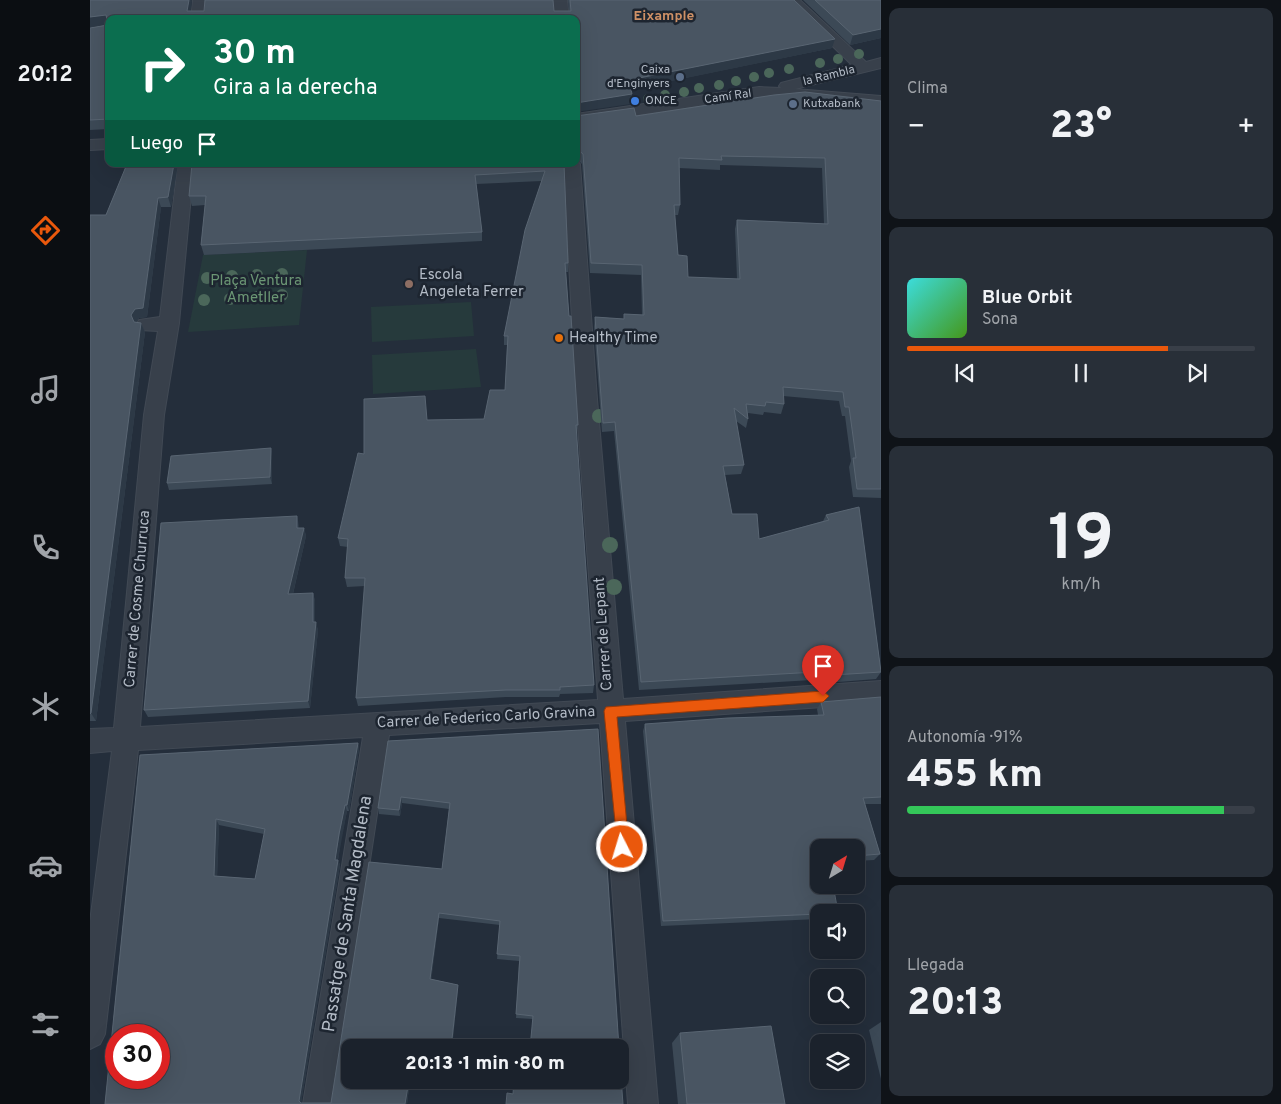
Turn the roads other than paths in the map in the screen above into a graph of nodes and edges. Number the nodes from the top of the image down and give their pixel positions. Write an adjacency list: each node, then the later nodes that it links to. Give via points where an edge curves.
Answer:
1 (200, 0): 4 (street)
2 (560, 0): 5 (street)
3 (792, 0): 7 (street)
4 (198, 15)
5 (562, 15)
6 (881, 63): 7 (street, la Rambla)
7 (863, 67): 8 (street, la Rambla)
8 (777, 88)
9 (881, 101): 10 (street, Camí Ral, via 760,92)
10 (580, 118)
11 (105, 144): 12 (street)
12 (90, 145)
13 (186, 167): 15 (street, Carrer de Cosme Churruca)
14 (572, 167): 18 (street, Carrer de Lepant)
15 (169, 323): 16 (street); 20 (street, Carrer de Cosme Churruca, via 154,415)
16 (146, 325)
17 (881, 692): 18 (street, Carrer de Federico Carlo Gravina)
18 (610, 711): 19 (street, Carrer de Federico Carlo Gravina); 24 (street, Carrer de Lepant)
19 (378, 724): 20 (street, Carrer de Federico Carlo Gravina); 23 (street, Passatge de Santa Magdalena)
20 (126, 739): 21 (street, Carrer de Federico Carlo Gravina); 22 (street, Carrer de Cosme Churruca)
21 (90, 740)
22 (90, 1034)
23 (318, 1104)
24 (643, 1104)

